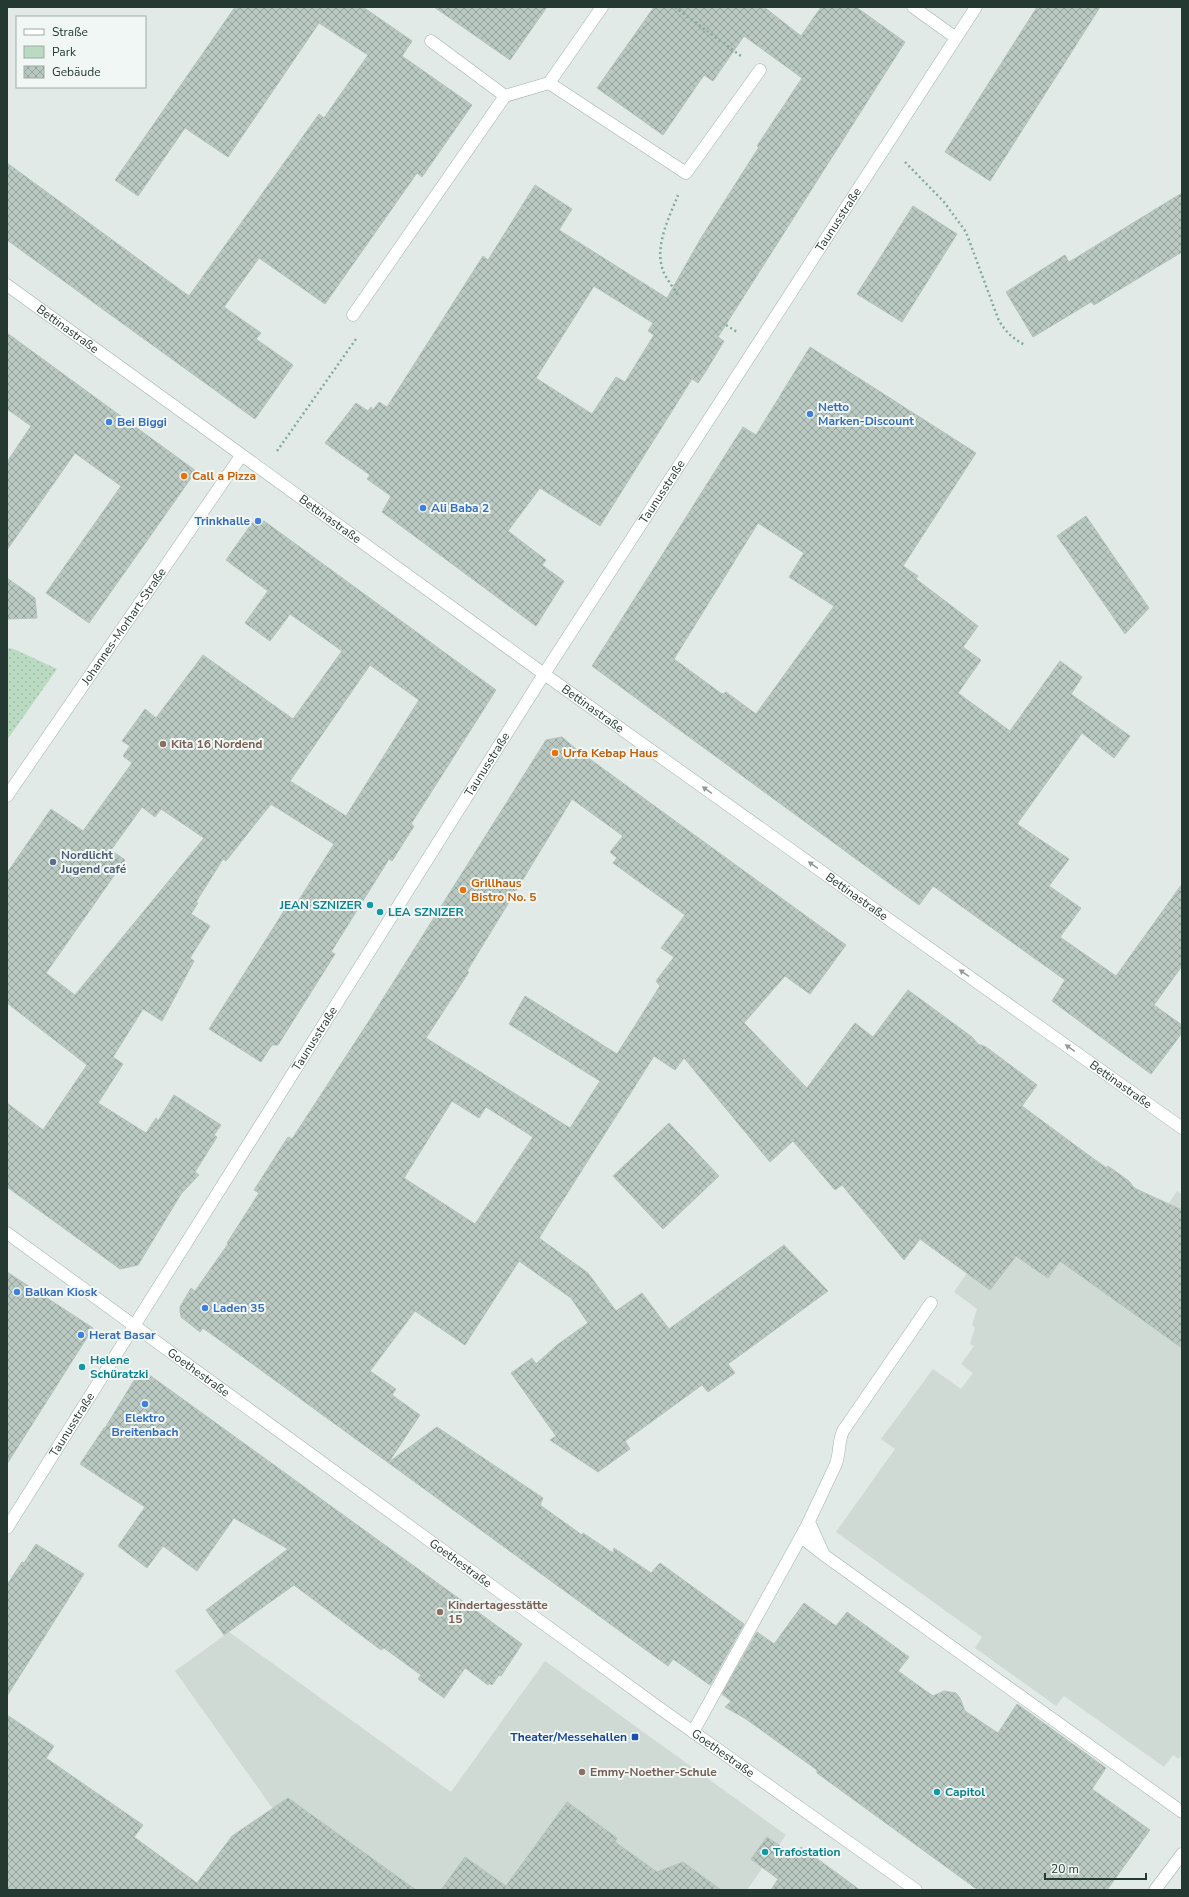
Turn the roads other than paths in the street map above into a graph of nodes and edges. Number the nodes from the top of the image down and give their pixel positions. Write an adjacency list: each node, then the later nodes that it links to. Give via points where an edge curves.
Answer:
1 (602, 7): 7 (street)
2 (913, 7): 4 (street)
3 (976, 7): 4 (street, Taunusstraße)
4 (956, 38): 12 (street, Taunusstraße)
5 (431, 41): 8 (street)
6 (760, 70): 7 (street, via 686,173)
7 (549, 83): 8 (street)
8 (505, 96): 10 (street)
9 (7, 285): 11 (street, Bettinastraße)
10 (353, 315)
11 (241, 456): 12 (street, Bettinastraße); 13 (street, Johannes-Morhart-Straße)
12 (544, 674): 14 (street, Bettinastraße, one-way to 12); 17 (street, Taunusstraße)
13 (7, 796)
14 (1182, 1128)
15 (7, 1233): 17 (street, Goethestraße)
16 (931, 1303): 18 (street, via 843,1431 840,1437 839,1456)
17 (134, 1326): 19 (street, Taunusstraße); 20 (street, Goethestraße)
18 (809, 1522): 20 (street); 21 (street, via 824,1555)
19 (7, 1528)
20 (693, 1732): 23 (street, Goethestraße)
21 (1182, 1812)
22 (1182, 1854): 24 (street)
23 (916, 1890)
24 (1155, 1890)

